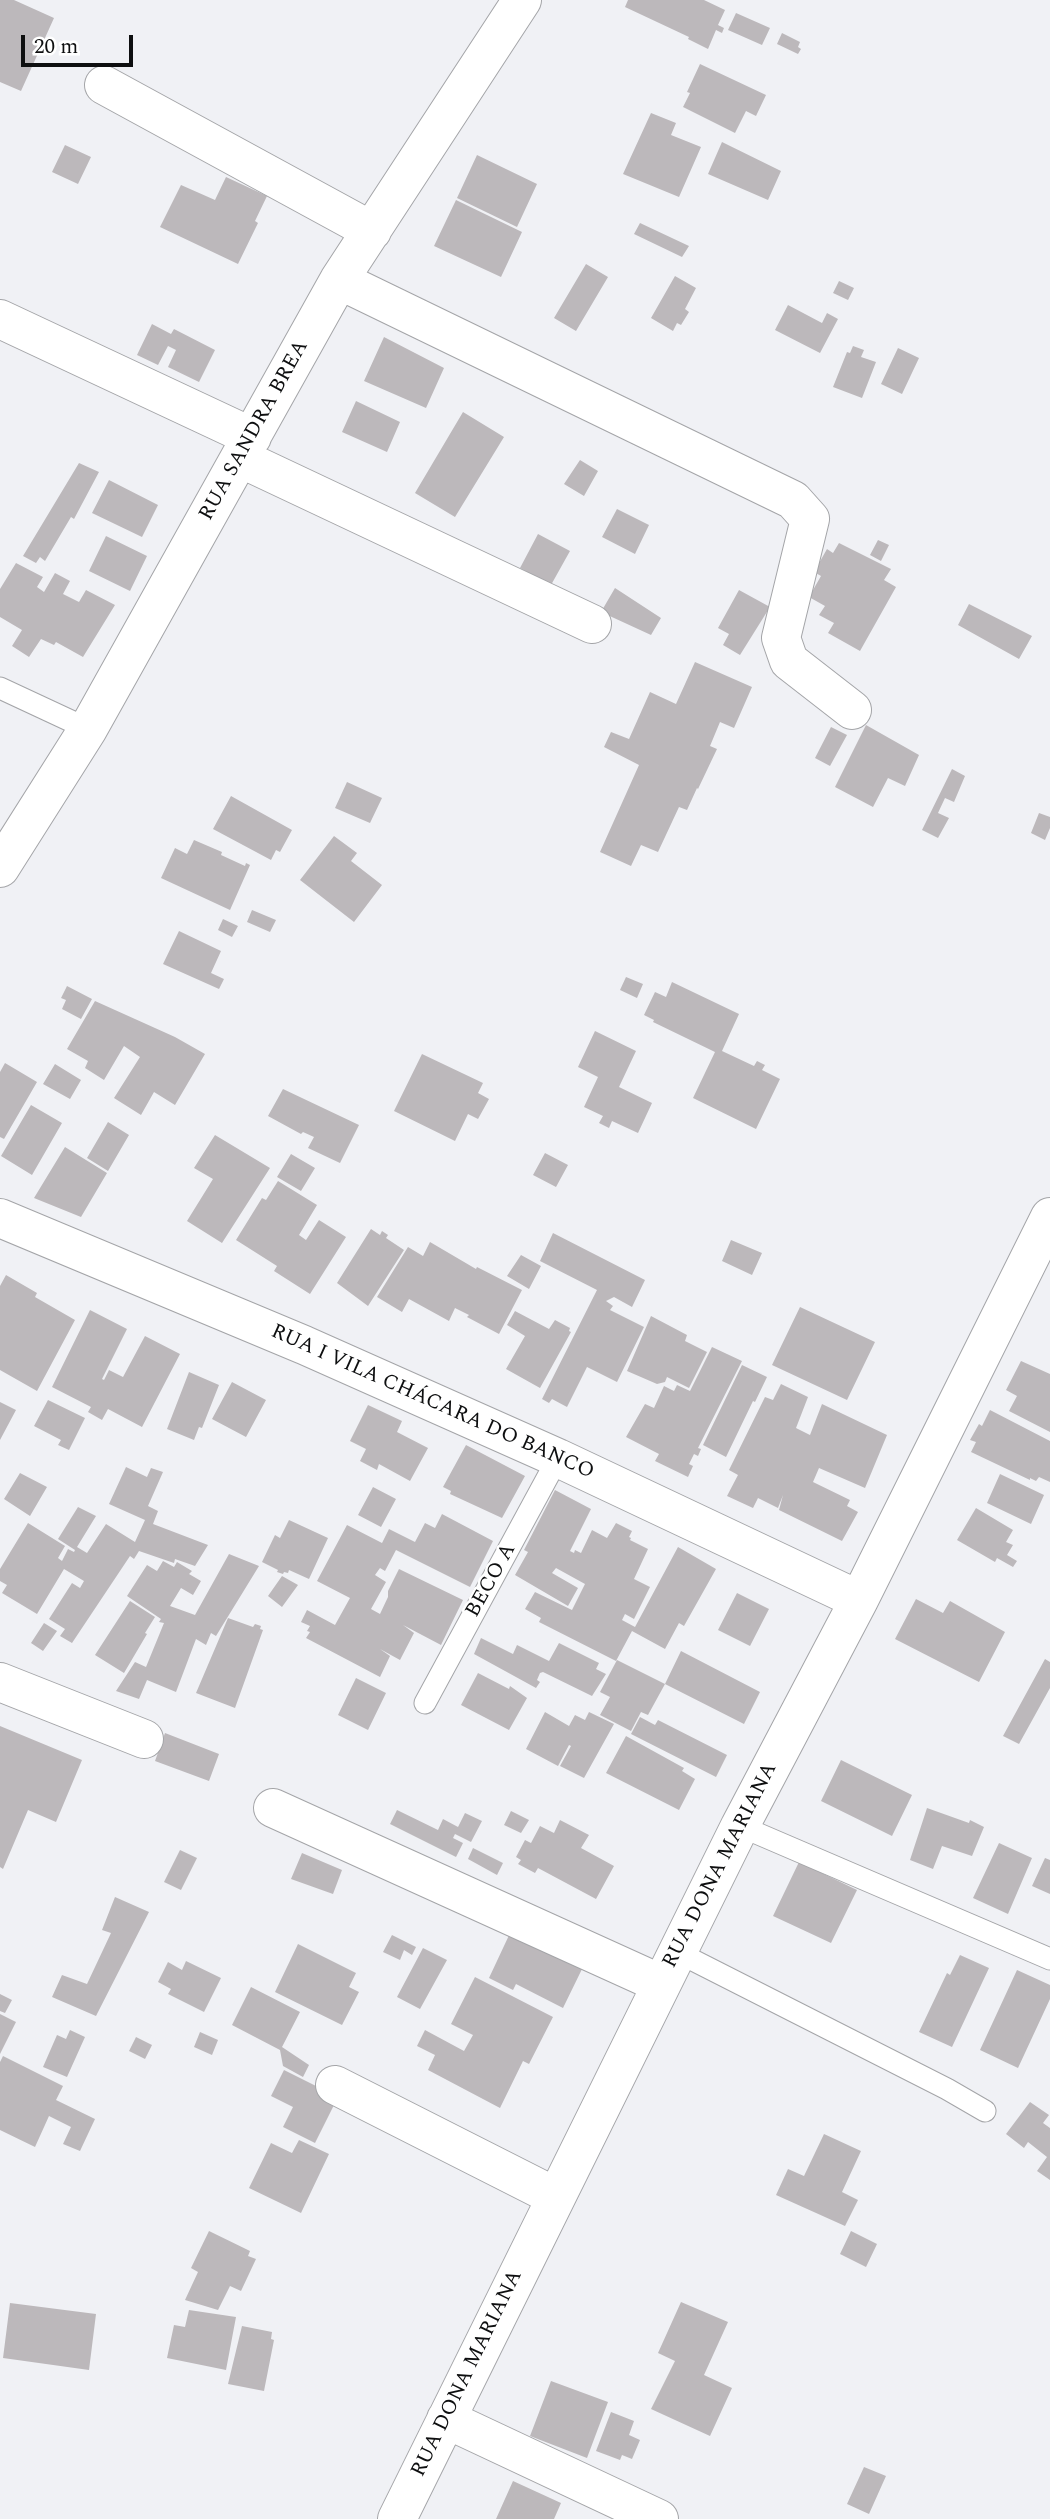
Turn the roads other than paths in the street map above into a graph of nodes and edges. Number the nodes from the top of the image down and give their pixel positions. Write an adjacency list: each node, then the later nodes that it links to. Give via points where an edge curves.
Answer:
1 (522, 0): 3 (street, RUA SANDRA BREA)
2 (104, 85): 3 (street)
3 (372, 231): 4 (street, RUA SANDRA BREA)
4 (340, 280): 6 (street, RUA SANDRA BREA); 9 (street, via 793,500 810,519 781,638 789,662)
5 (0, 319): 6 (street)
6 (246, 448): 7 (street); 10 (street, RUA SANDRA BREA)
7 (592, 624)
8 (0, 688): 10 (lane)
9 (852, 710)
10 (88, 729): 11 (street, RUA SANDRA BREA)
11 (0, 869)
12 (1050, 1217): 15 (street, RUA DONA MARIANA)
13 (0, 1218): 14 (street, RUA I VILA CHÁCARA DO BANCO)
14 (558, 1458): 15 (street, RUA I VILA CHÁCARA DO BANCO); 17 (lane, BECO A)
15 (859, 1600): 20 (street, RUA DONA MARIANA)
16 (0, 1682): 18 (street)
17 (425, 1703)
18 (144, 1739)
19 (273, 1808): 22 (street)
20 (740, 1826): 21 (lane); 22 (street, RUA DONA MARIANA)
21 (1050, 1959)
22 (669, 1968): 24 (lane, via 947,2089); 25 (street, RUA DONA MARIANA)
23 (335, 2085): 25 (street)
24 (985, 2111)
25 (556, 2197): 26 (street, RUA DONA MARIANA)
26 (446, 2419): 27 (street, RUA DONA MARIANA); 28 (street)
27 (397, 2519)
28 (659, 2519)

